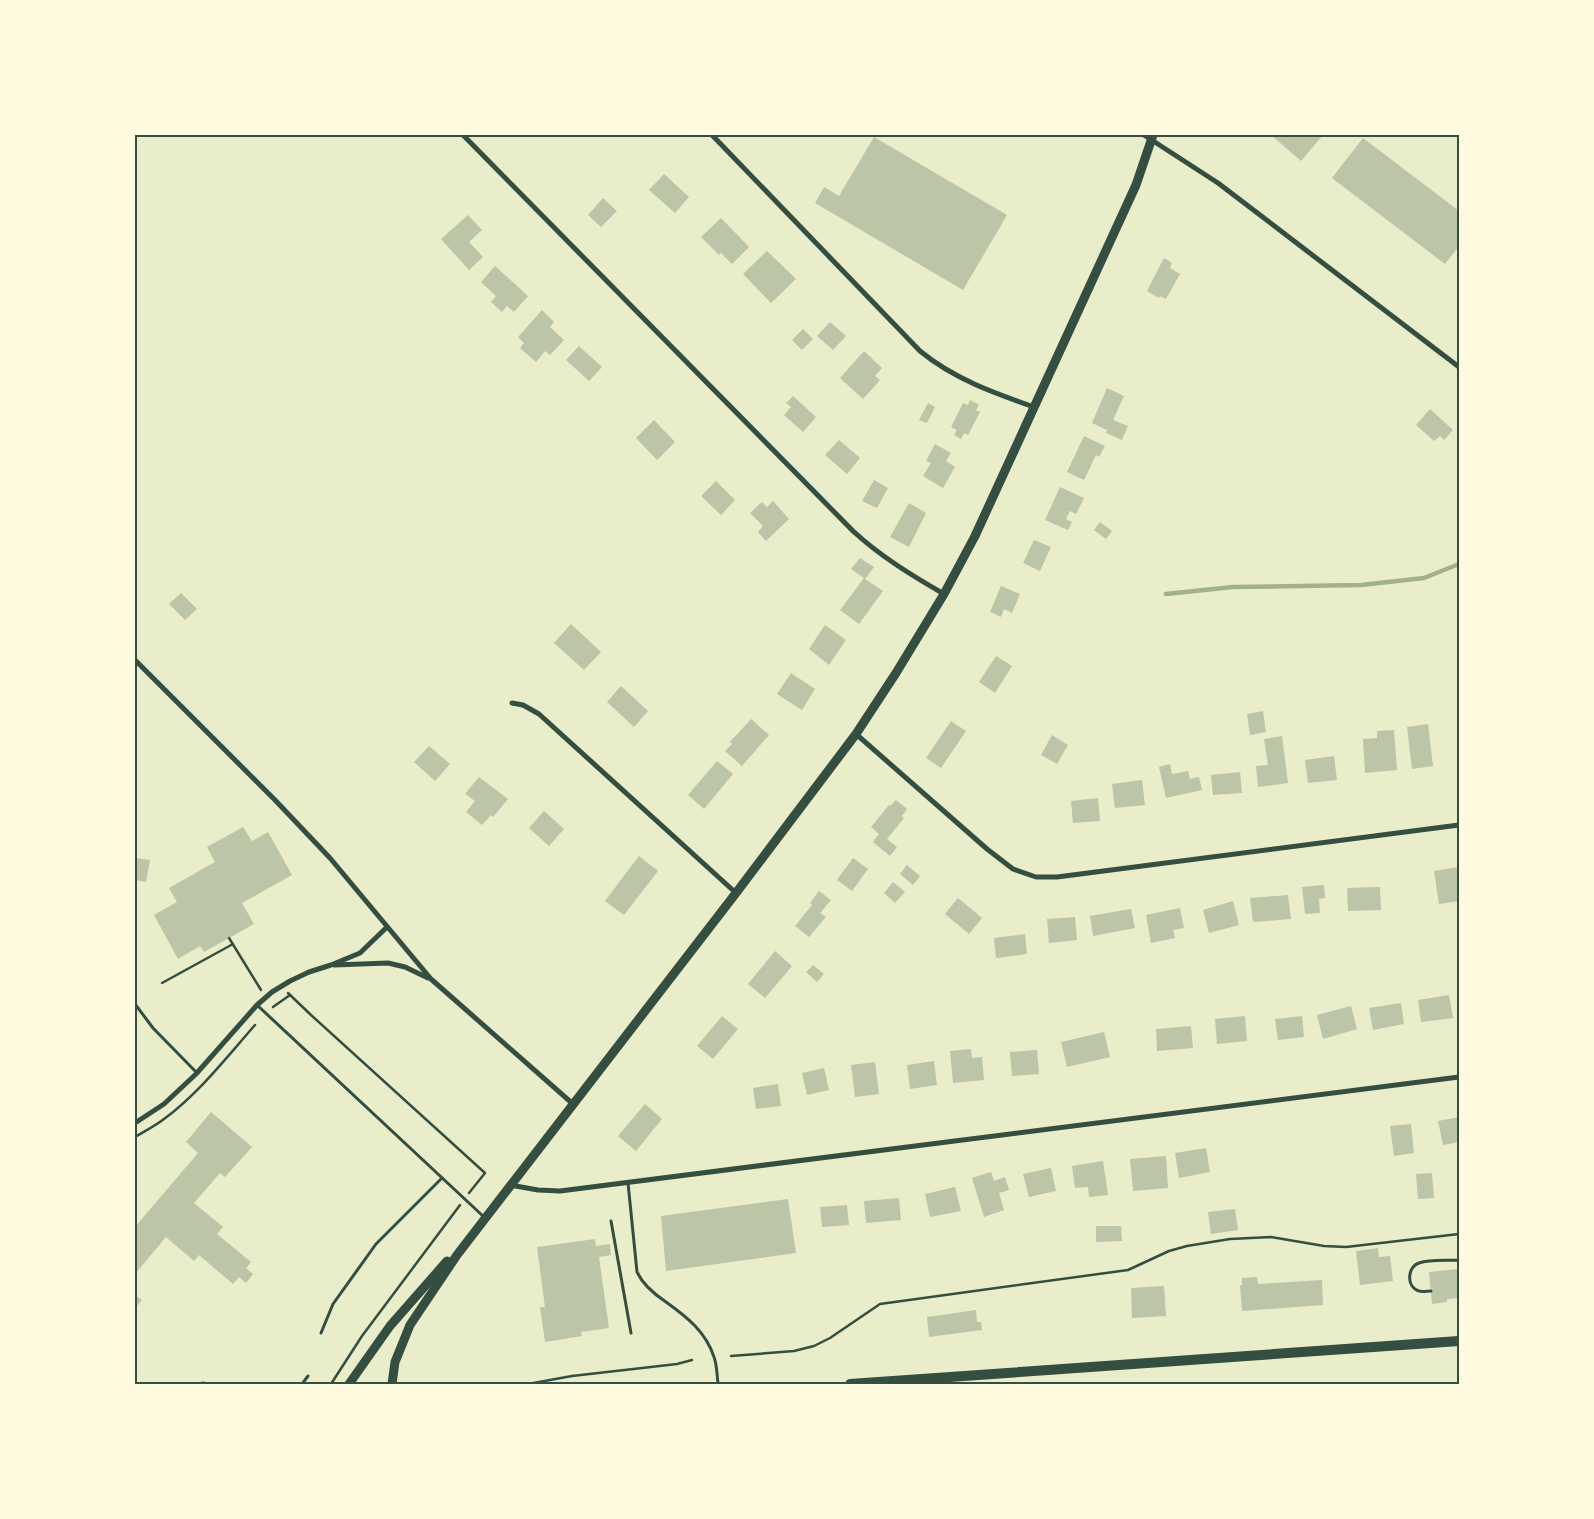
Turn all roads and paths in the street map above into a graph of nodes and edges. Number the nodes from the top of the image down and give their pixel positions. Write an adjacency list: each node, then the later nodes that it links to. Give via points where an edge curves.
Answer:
1 (463, 135): 6 (street, via 853,531 899,568)
2 (712, 135): 5 (street, via 920,352 958,377)
3 (1149, 137): 4 (street, via 1218,183); 5 (main road, via 1136,185)
4 (1459, 367)
5 (1034, 408): 6 (main road, via 975,536)
6 (944, 594): 9 (main road)
7 (135, 660): 12 (street, via 330,858)
8 (512, 703): 11 (street, via 538,714)
9 (856, 734): 10 (street, via 987,849 1013,869 1036,877 1057,877); 11 (main road)
10 (1459, 825)
11 (736, 893): 24 (main road)
12 (387, 927): 15 (street, via 360,953); 16 (street)
13 (229, 938): 14 (path)
14 (233, 944): 17 (path); 19 (path)
15 (332, 965): 16 (street, via 388,963); 19 (street, via 290,981)
16 (431, 979): 24 (street)
17 (162, 983)
18 (290, 994): 29 (path, via 485,1173)
19 (266, 998): 21 (street)
20 (135, 1004): 22 (lane)
21 (257, 1005): 22 (street); 26 (lane)
22 (196, 1073): 25 (street, via 164,1104)
23 (1459, 1077): 27 (street)
24 (572, 1104): 28 (main road)
25 (135, 1123)
26 (442, 1178): 29 (lane); 36 (lane, via 376,1244 333,1304)
27 (628, 1182): 28 (street, via 553,1191); 50 (lane, via 637,1272 648,1288 697,1326 714,1358)
28 (510, 1185): 30 (main road)
29 (465, 1199): 30 (lane); 46 (path, via 367,1329)
30 (485, 1217): 32 (main road)
31 (611, 1221): 37 (lane)
32 (476, 1230): 47 (main road, via 403,1309); 48 (main road, via 410,1325 394,1362)
33 (1459, 1234): 39 (path, via 1346,1247 1304,1244 1271,1237 1187,1246 1128,1270 880,1304 814,1346 794,1351)
34 (1459, 1260): 35 (lane, via 1419,1263 1412,1268 1409,1276 1413,1287 1418,1291)
35 (1431, 1291)
36 (321, 1333)
37 (632, 1333)
38 (1459, 1341): 42 (main road)
39 (731, 1356)
40 (692, 1360): 49 (path)
41 (308, 1376): 45 (lane)
42 (960, 1380): 51 (main road)
43 (204, 1383): 44 (lane)
44 (195, 1384)
45 (302, 1384)
46 (331, 1384)
47 (349, 1384)
48 (392, 1384)
49 (528, 1384)
50 (718, 1384)
51 (850, 1384)

